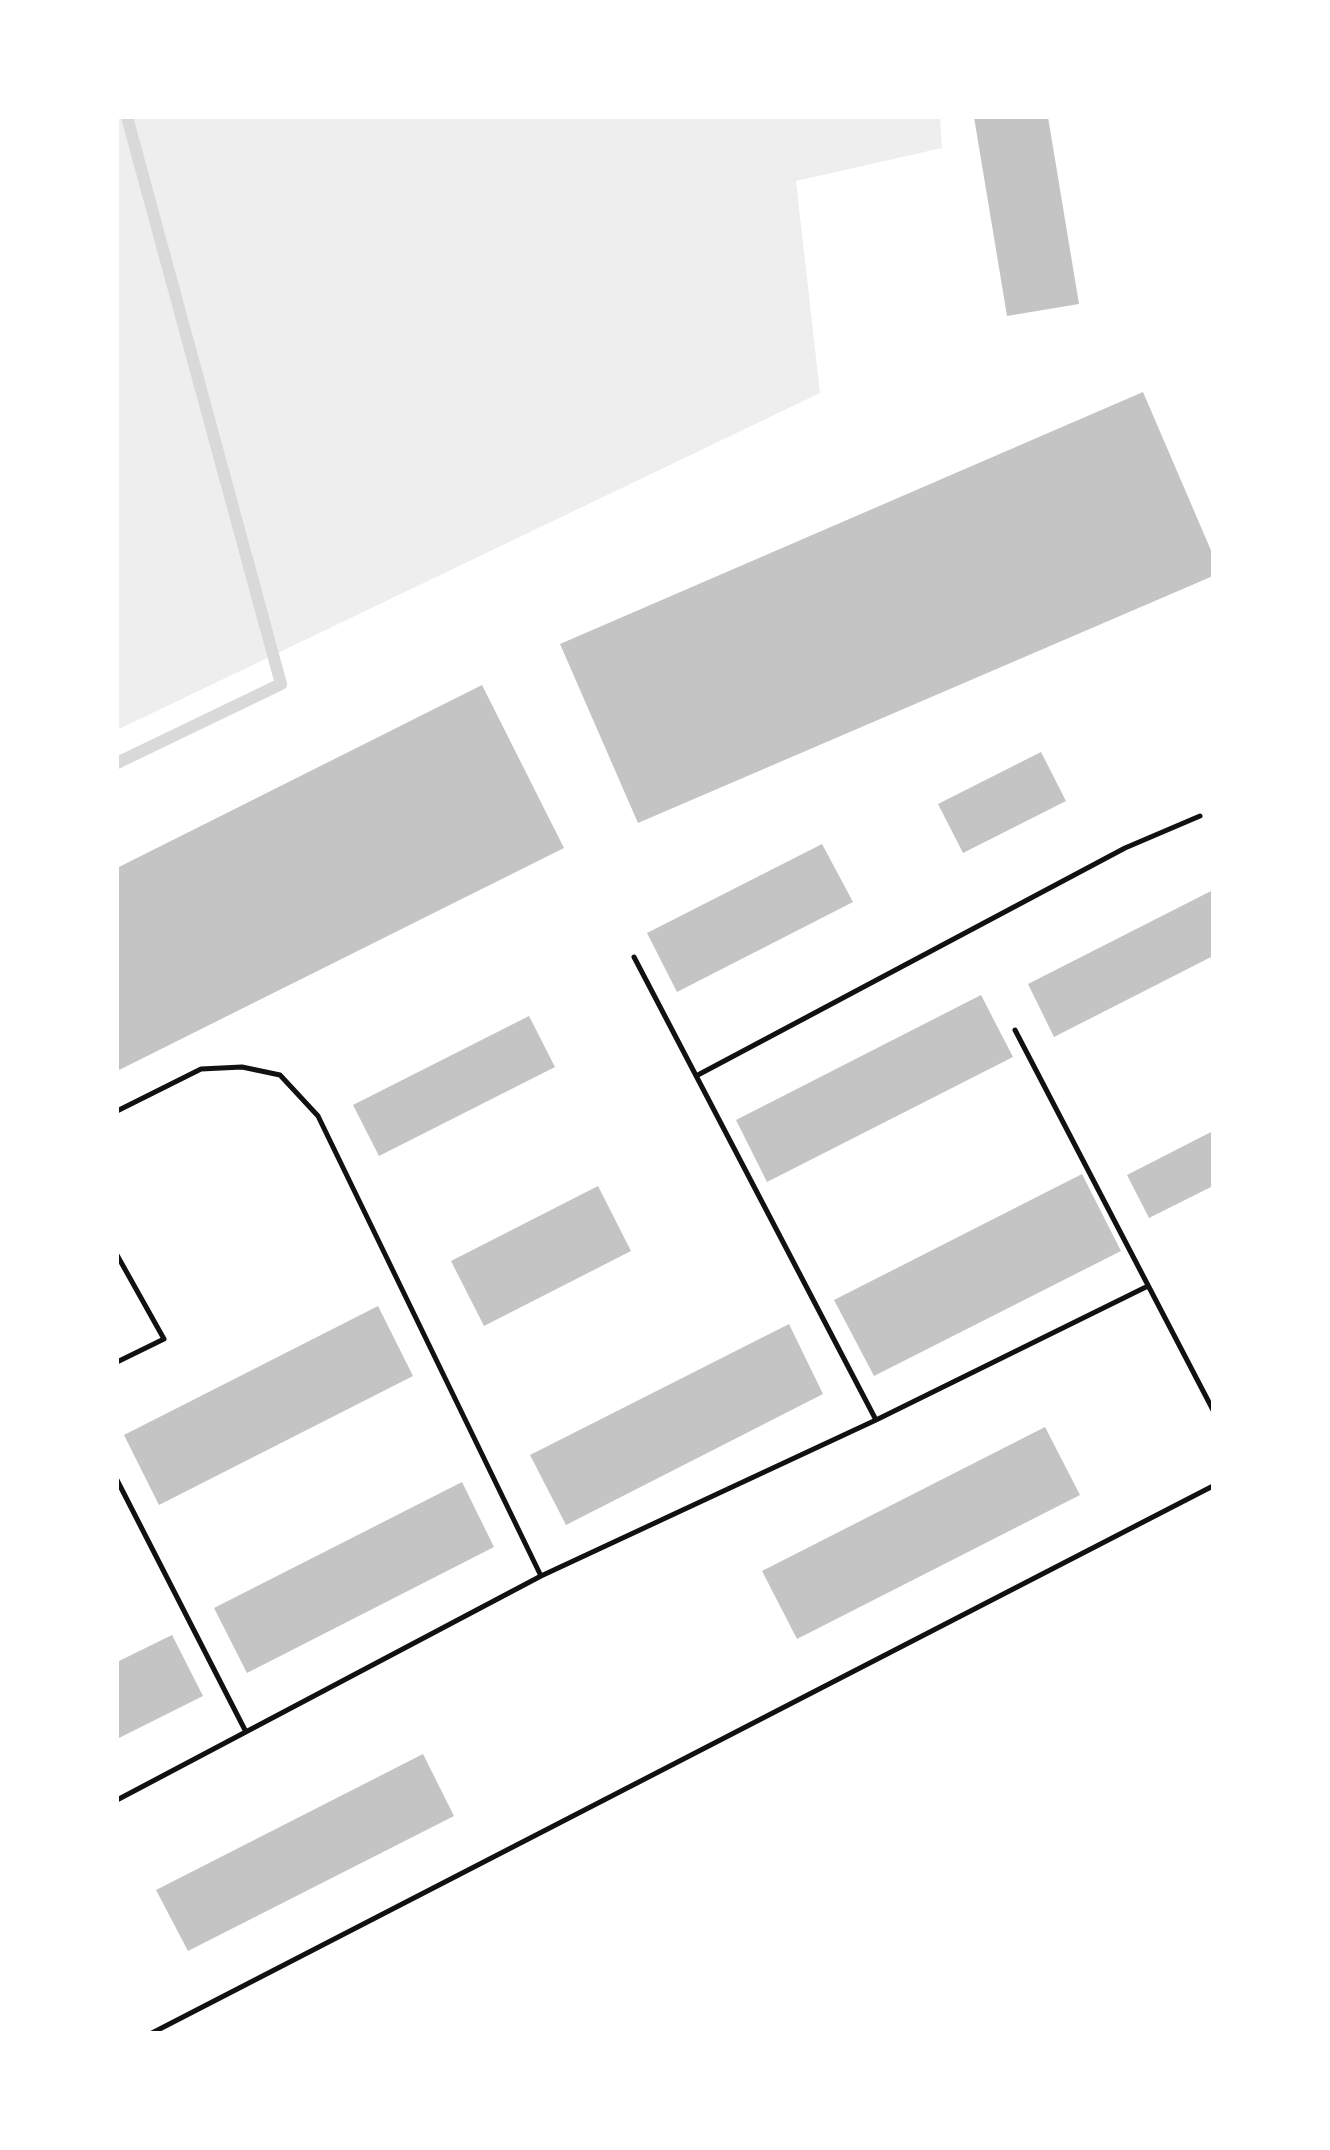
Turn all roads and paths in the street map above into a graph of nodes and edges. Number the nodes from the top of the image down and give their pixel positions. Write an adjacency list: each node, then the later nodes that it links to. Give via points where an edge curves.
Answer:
1 (1200, 816): 4 (lane, via 1125,848)
2 (634, 957): 4 (lane)
3 (1015, 1030): 7 (lane)
4 (696, 1076): 10 (lane)
5 (117, 1111): 13 (lane, via 201,1069 242,1067 280,1075 318,1116)
6 (117, 1255): 8 (lane, via 164,1339)
7 (1147, 1286): 9 (lane); 10 (lane)
8 (117, 1362)
9 (1213, 1410)
10 (876, 1420): 13 (lane)
11 (117, 1480): 14 (lane)
12 (1213, 1486): 16 (lane)
13 (541, 1576): 14 (lane)
14 (246, 1732): 15 (lane)
15 (117, 1800)
16 (152, 2033)

